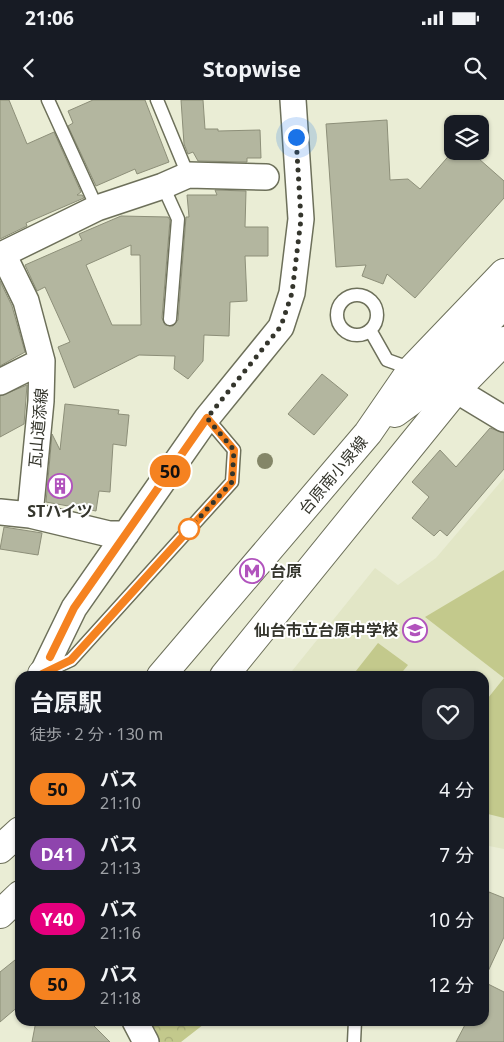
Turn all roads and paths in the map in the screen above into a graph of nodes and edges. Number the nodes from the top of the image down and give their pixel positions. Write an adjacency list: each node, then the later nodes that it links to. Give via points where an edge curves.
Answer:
1 (48, 100): 7 (lane)
2 (157, 100): 4 (lane)
3 (294, 100): 19 (street, via 301,219 292,293 281,326)
4 (188, 175): 5 (street); 6 (street)
5 (266, 177)
6 (163, 186): 7 (street); 11 (lane, via 178,219)
7 (97, 208): 8 (street)
8 (2, 255): 15 (street, 瓦山道添線, via 26,301)
9 (504, 273): 16 (street, 台原南小泉線)
10 (504, 304): 21 (street, via 410,402)
11 (170, 319)
12 (504, 323): 17 (street, via 483,344)
13 (370, 330): 16 (lane, via 387,360)
14 (504, 341): 17 (street)
15 (42, 361): 18 (street); 23 (street, 瓦山道添線)
16 (412, 370): 21 (street, 台原南小泉線)
17 (464, 380): 20 (street); 28 (street)
18 (0, 382)
19 (207, 418): 24 (street); 26 (lane, via 234,450 232,482 71,660)
20 (504, 419)
21 (368, 433): 27 (street, 台原南小泉線)
22 (0, 512): 23 (street)
23 (30, 515): 24 (street, via 110,534)
24 (126, 534): 25 (street, via 74,608)
25 (44, 671)
26 (50, 671)
27 (165, 671)
28 (228, 671)
29 (15, 836): 30 (street)
30 (0, 849)
31 (15, 900): 32 (street)
32 (0, 914)
33 (138, 1026): 35 (street)
34 (355, 1026): 36 (lane)
35 (146, 1042)
36 (354, 1042)

